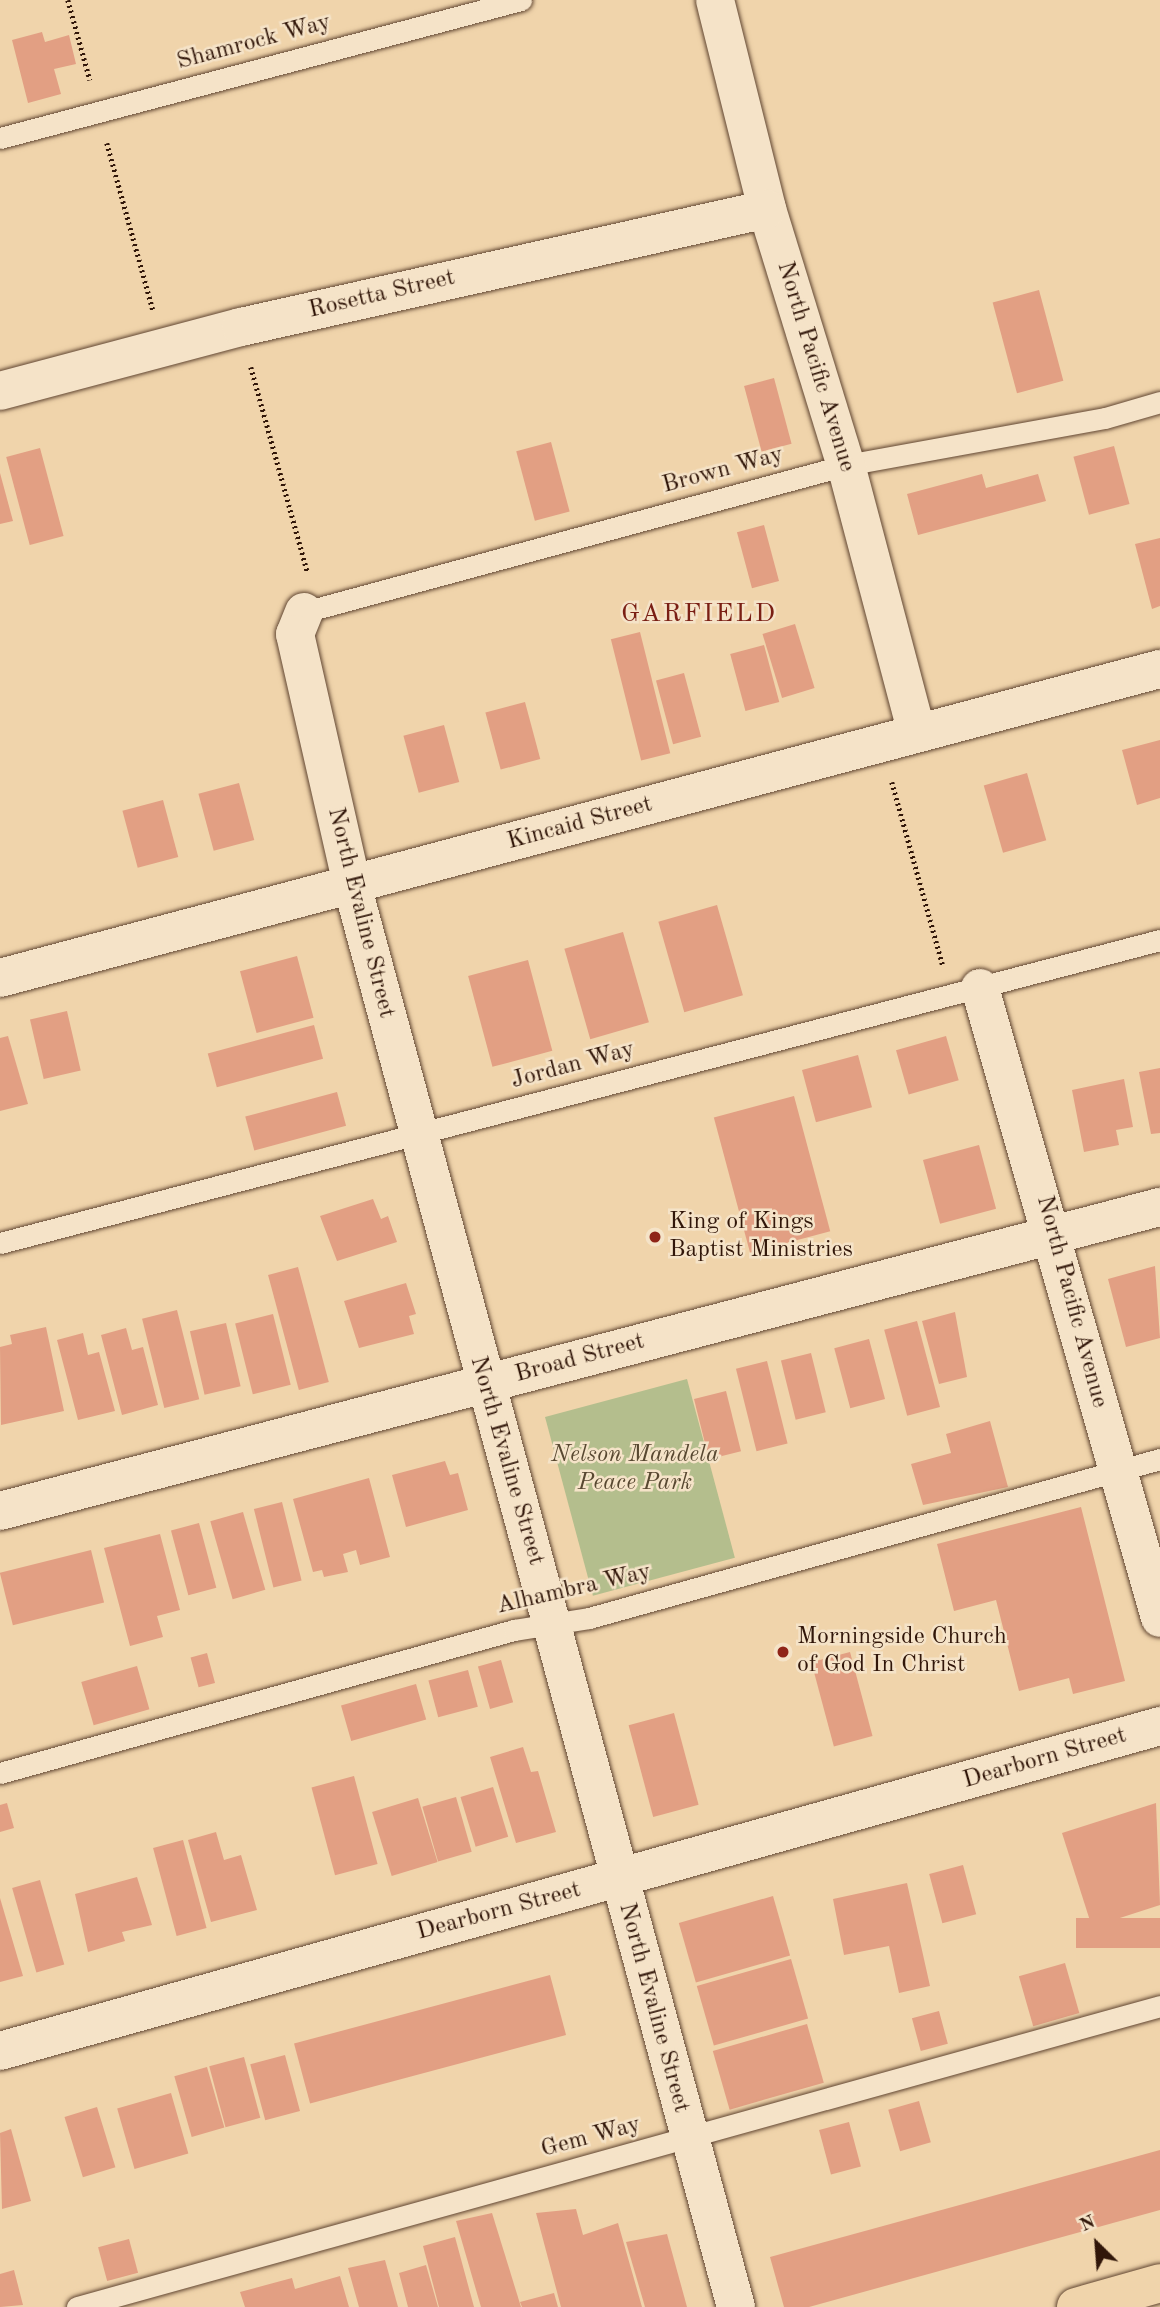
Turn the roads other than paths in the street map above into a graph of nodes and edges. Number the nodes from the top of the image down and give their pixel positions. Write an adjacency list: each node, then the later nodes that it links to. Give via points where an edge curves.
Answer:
1 (521, 0): 3 (lane, Shamrock Way)
2 (715, 0): 4 (street, North Pacific Avenue)
3 (0, 138)
4 (767, 209): 5 (street, Rosetta Street, via 241,327); 7 (street, North Pacific Avenue)
5 (0, 391)
6 (1160, 402): 7 (lane, Brown Way, via 1105,418)
7 (846, 465): 8 (lane, Brown Way); 10 (street, North Pacific Avenue)
8 (306, 596): 11 (street, North Evaline Street, via 295,634)
9 (1160, 669): 10 (street, Kincaid Street)
10 (917, 733): 11 (street, Kincaid Street)
11 (352, 886): 13 (street, Kincaid Street); 15 (street, North Evaline Street)
12 (1160, 940): 14 (lane, Jordan Way)
13 (0, 978)
14 (979, 988): 15 (lane, Jordan Way); 17 (street, North Pacific Avenue)
15 (417, 1133): 18 (lane, Jordan Way); 19 (street, North Evaline Street)
16 (1160, 1207): 17 (street, Broad Street)
17 (1054, 1234): 19 (street, Broad Street); 21 (street, North Pacific Avenue)
18 (0, 1243)
19 (485, 1384): 22 (street, Broad Street); 24 (street, North Evaline Street)
20 (1160, 1459): 21 (lane, Alhambra Way)
21 (1117, 1472): 23 (street, North Pacific Avenue); 24 (lane, Alhambra Way)
22 (0, 1511)
23 (1160, 1618)
24 (552, 1623): 26 (lane, Alhambra Way); 27 (street, North Evaline Street)
25 (1160, 1726): 27 (street, Dearborn Street)
26 (0, 1773)
27 (618, 1880): 29 (street, Dearborn Street); 30 (street, North Evaline Street)
28 (1160, 2006): 30 (lane, Gem Way)
29 (0, 2050)
30 (688, 2138): 32 (lane, Gem Way); 33 (street, North Evaline Street)
31 (1160, 2284): 34 (main road)
32 (77, 2307)
33 (736, 2307)
34 (1076, 2307)

